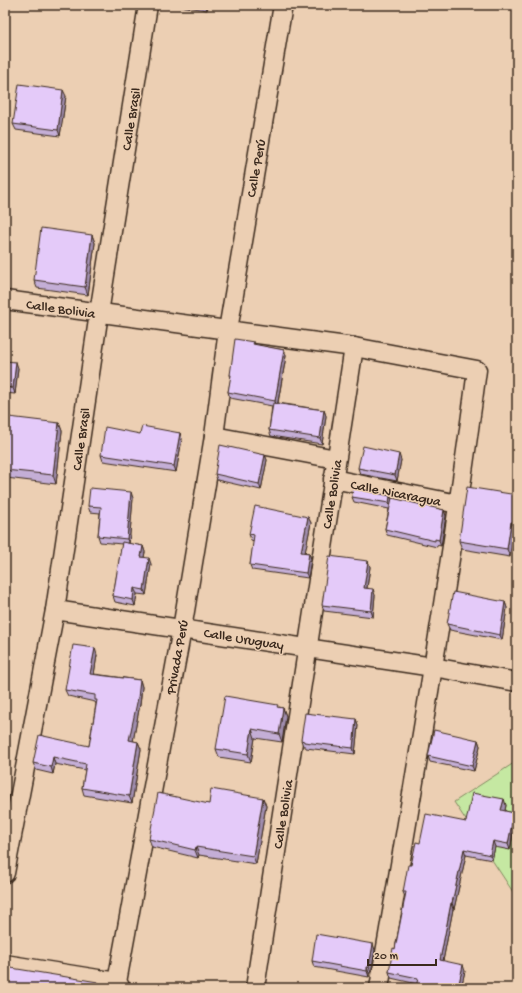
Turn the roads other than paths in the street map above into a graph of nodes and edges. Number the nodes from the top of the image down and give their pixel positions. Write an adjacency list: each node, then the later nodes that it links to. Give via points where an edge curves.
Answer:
1 (148, 5): 4 (street, Calle Brasil)
2 (283, 5): 5 (street, Calle Perú)
3 (5, 300): 4 (street, Calle Bolivia)
4 (99, 313): 5 (street, Calle Bolivia); 11 (street, Calle Brasil)
5 (228, 330): 6 (street, Calle Bolivia); 7 (street, Privada Perú)
6 (354, 347): 8 (street, Calle Bolivia); 10 (street, via 477,370)
7 (214, 436): 8 (street); 12 (street, Privada Perú)
8 (336, 459): 9 (street, Calle Bolivia)
9 (333, 479): 10 (street, Calle Nicaragua); 13 (street, Calle Bolivia)
10 (458, 504): 14 (street)
11 (55, 610): 12 (street, Calle Uruguay); 16 (street, Calle Brasil)
12 (182, 628): 13 (street, Calle Uruguay); 18 (street, Privada Perú)
13 (308, 648): 14 (street, Calle Uruguay); 19 (street, Calle Bolivia)
14 (433, 667): 15 (street, Calle Uruguay); 20 (street)
15 (517, 682)
16 (5, 872)
17 (5, 964): 18 (street)
18 (119, 985)
19 (255, 988)
20 (379, 988)

